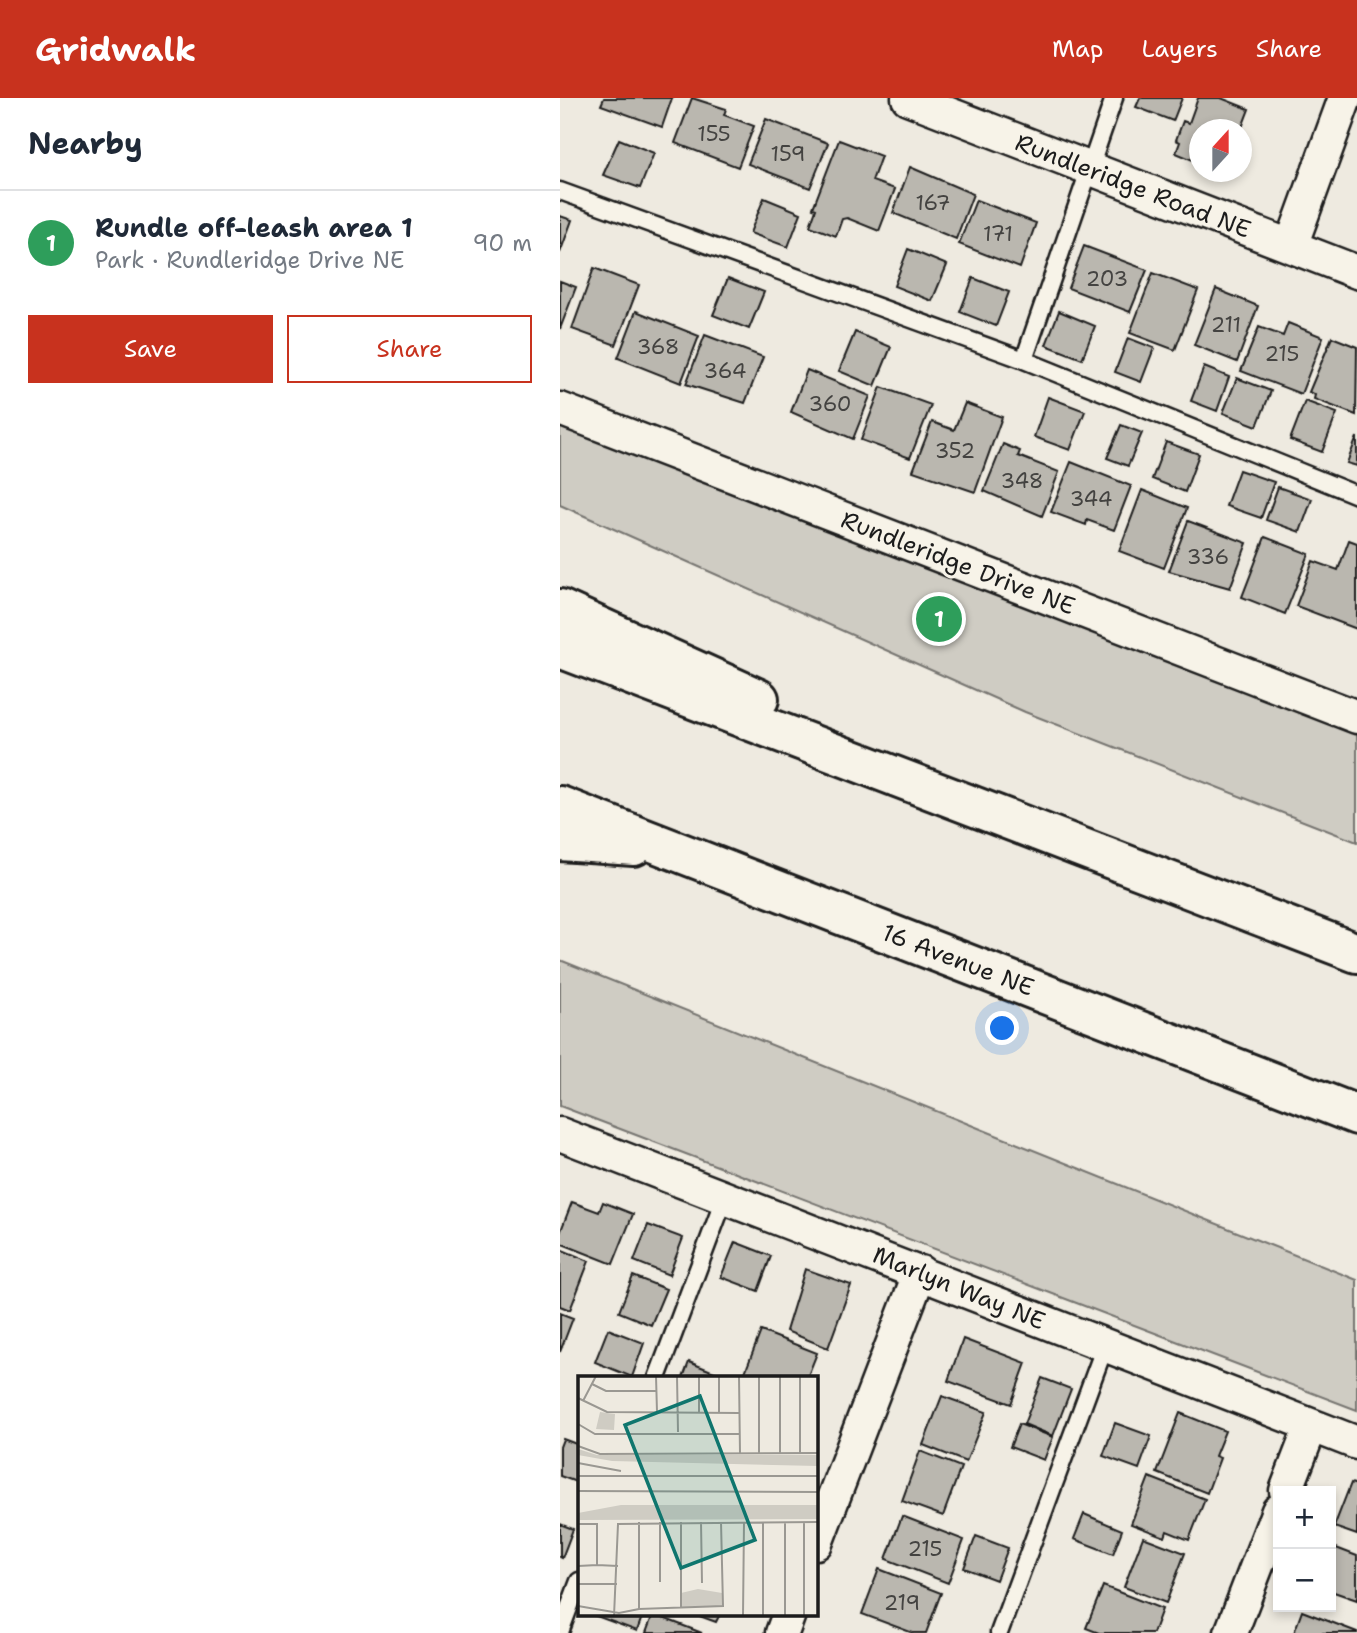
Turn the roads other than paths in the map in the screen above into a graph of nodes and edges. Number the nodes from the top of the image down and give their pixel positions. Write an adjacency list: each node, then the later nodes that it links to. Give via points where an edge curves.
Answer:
1 (908, 98): 4 (street, Rundleridge Road NE)
2 (1114, 98): 4 (lane)
3 (1345, 98): 6 (street)
4 (1088, 169): 6 (street, Rundleridge Road NE); 8 (lane)
5 (560, 191): 8 (lane)
6 (1291, 246): 7 (street, Rundleridge Road NE)
7 (1357, 272)
8 (1024, 360): 10 (lane)
9 (560, 409): 13 (street, Rundleridge Drive NE)
10 (1357, 495)
11 (560, 609): 14 (highway, via 757,698)
12 (560, 648): 14 (highway)
13 (1357, 717)
14 (884, 773): 18 (highway)
15 (560, 806): 17 (highway, 16 Avenue NE)
16 (560, 841): 17 (highway)
17 (664, 847): 19 (highway, 16 Avenue NE)
18 (1357, 953)
19 (1357, 1115)
20 (560, 1134): 21 (street, Marlyn Way NE)
21 (725, 1197): 22 (street, Marlyn Way NE); 24 (lane)
22 (920, 1272): 23 (street, Marlyn Way NE); 29 (street)
23 (1105, 1346): 25 (street, Marlyn Way NE); 34 (lane)
24 (657, 1376)
25 (1311, 1426): 26 (street, Marlyn Way NE); 27 (street)
26 (1357, 1443)
27 (1288, 1486)
28 (1273, 1524): 35 (street)
29 (817, 1540)
30 (578, 1584): 32 (lane)
31 (788, 1616): 33 (street)
32 (560, 1632)
33 (782, 1633)
34 (999, 1633)
35 (1231, 1633)

